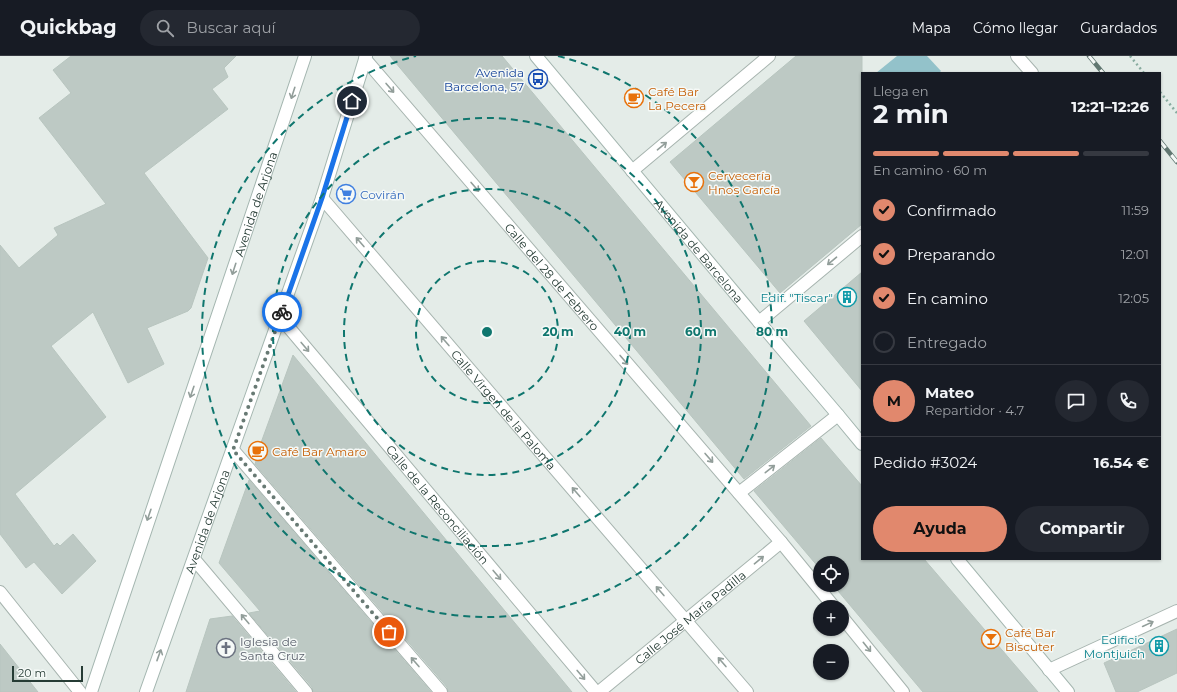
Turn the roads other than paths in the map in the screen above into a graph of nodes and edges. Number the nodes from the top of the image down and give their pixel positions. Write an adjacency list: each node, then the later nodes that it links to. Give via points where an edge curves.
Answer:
1 (305, 56): 26 (street, Avenida de Arjona, one-way to 26)
2 (536, 56): 7 (street, Avenida de Barcelona)
3 (769, 56): 7 (street, one-way to 3)
4 (1017, 56): 6 (street)
5 (365, 57): 8 (street, Avenida de Arjona); 15 (street, Calle del 28 de Febrero, one-way to 15)
6 (1031, 72)
7 (632, 171): 11 (street, Avenida de Barcelona)
8 (322, 198): 10 (street, Avenida de Arjona); 22 (street, Calle Virgen de la Paloma, one-way to 8)
9 (861, 237): 11 (street, one-way to 11)
10 (280, 317): 14 (street, Avenida de Arjona); 30 (street, Calle de la Reconciliación, one-way to 30)
11 (759, 322): 12 (street, Avenida de Barcelona)
12 (838, 415): 13 (street, Avenida de Barcelona); 15 (street, one-way to 12)
13 (861, 443)
14 (233, 450): 17 (street, Avenida de Arjona); 29 (street, one-way to 14)
15 (739, 494): 16 (street, Calle del 28 de Febrero)
16 (781, 542): 20 (street, Calle del 28 de Febrero); 22 (street, Calle José María Padilla, one-way to 16)
17 (194, 559): 27 (street, Avenida de Arjona, one-way to 17); 28 (street, one-way to 17)
18 (958, 560): 24 (street)
19 (0, 592): 25 (street)
20 (828, 600)
21 (1177, 611): 24 (street, one-way to 21)
22 (686, 620): 31 (street, Calle José María Padilla); 32 (street, Calle Virgen de la Paloma, one-way to 22)
23 (849, 625): 33 (street, one-way to 33)
24 (1049, 670): 34 (street)
25 (80, 692)
26 (91, 692)
27 (146, 692)
28 (306, 692)
29 (441, 692)
30 (596, 692)
31 (599, 692)
32 (747, 692)
33 (904, 692)
34 (1068, 692)

